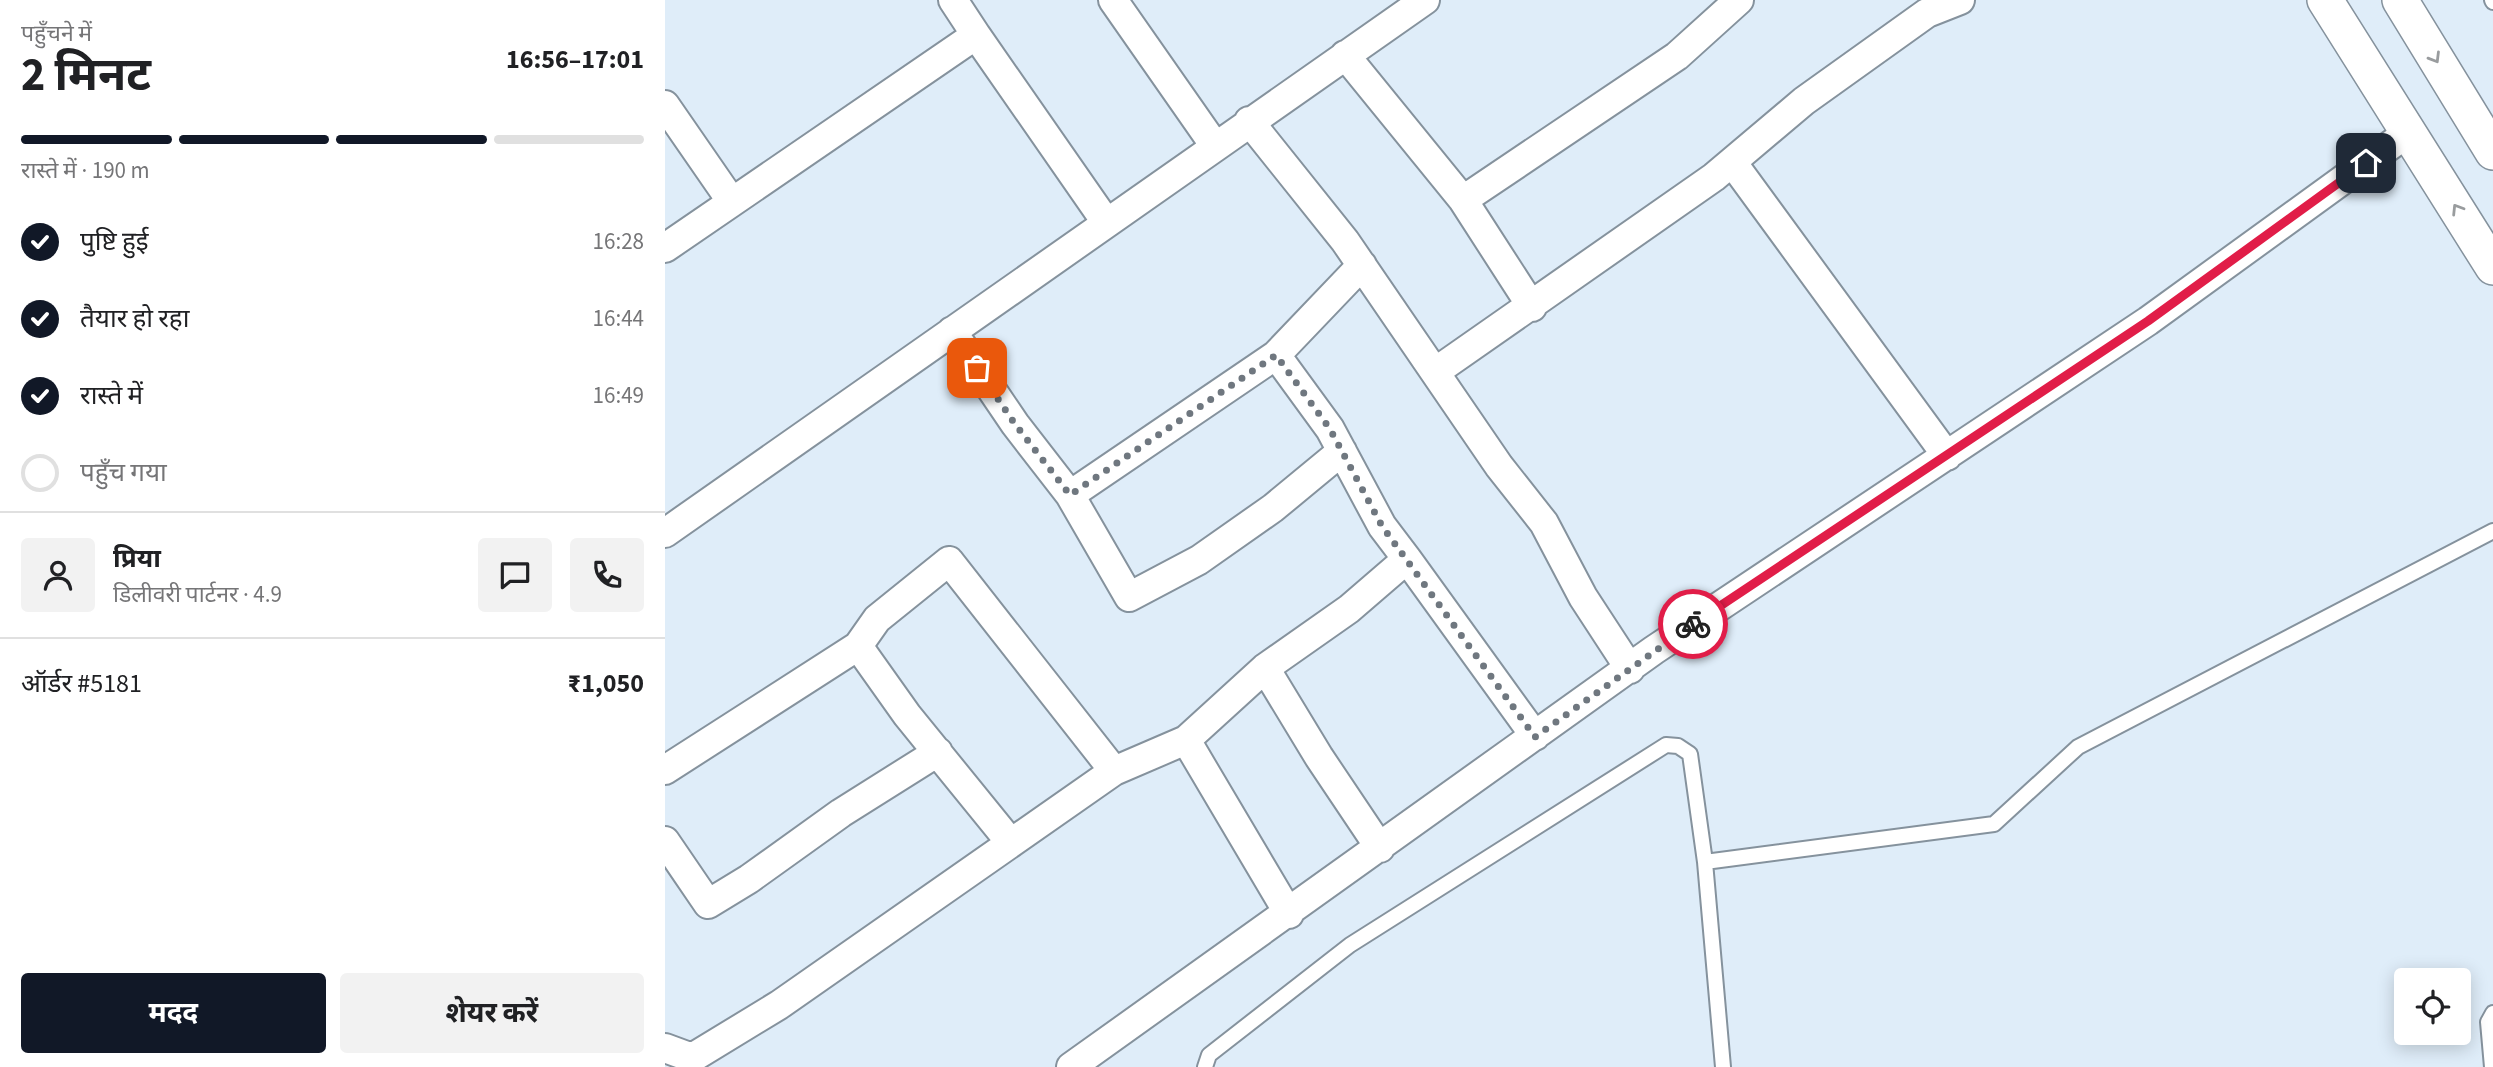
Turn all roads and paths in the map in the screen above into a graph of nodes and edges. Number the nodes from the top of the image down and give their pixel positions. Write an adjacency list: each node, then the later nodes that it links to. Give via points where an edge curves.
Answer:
1 (953, 0): 9 (street)
2 (1113, 0): 14 (street)
3 (1426, 0): 10 (street)
4 (1739, 0): 17 (street, via 1677,56)
5 (1960, 0): 8 (street)
6 (2325, 0): 13 (street)
7 (2400, 0): 15 (street, one-way to 15)
8 (1922, 6): 16 (street)
9 (976, 35): 18 (street); 19 (street)
10 (1345, 55): 12 (street); 17 (street)
11 (665, 105): 18 (street)
12 (1249, 121): 14 (street); 21 (street)
13 (2410, 131): 22 (street, one-way to 13); 28 (street, via 2148,321)
14 (1215, 146): 19 (street)
15 (2493, 152)
16 (1732, 162): 23 (street); 28 (street)
17 (1463, 200): 23 (street)
18 (732, 202): 20 (street)
19 (1106, 222): 24 (street)
20 (665, 248)
21 (1361, 265): 25 (street); 26 (street)
22 (2493, 267)
23 (1532, 307): 26 (street)
24 (952, 331): 29 (street); 31 (street)
25 (1276, 355): 27 (street); 29 (street)
26 (1434, 372): 35 (street, via 1544,523 1583,597)
27 (1342, 451): 29 (street, via 1273,508 1199,560 1129,597); 32 (street, via 1382,526)
28 (1947, 456): 35 (street)
29 (1070, 495)
30 (2493, 531): 44 (lane, via 2078,747 1994,824)
31 (665, 533)
32 (1407, 559): 34 (street, via 1349,609); 36 (street)
33 (858, 646): 38 (street); 39 (street); 40 (street, via 877,619 949,561)
34 (1265, 668): 37 (street); 43 (street)
35 (1630, 668): 36 (street)
36 (1535, 737): 43 (street)
37 (1186, 740): 40 (street); 45 (street)
38 (938, 752): 41 (street, via 708,904); 42 (street)
39 (665, 770)
40 (1114, 771): 42 (street)
41 (665, 841)
42 (1011, 843): 47 (street, via 779,1006 692,1058)
43 (1380, 848): 45 (street)
44 (1705, 862): 49 (lane, via 1690,754 1667,745 1350,945 1209,1055); 50 (lane)
45 (1289, 914): 48 (street)
46 (2493, 1013): 51 (lane, via 2488,1022)
47 (665, 1048)
48 (1071, 1067)
49 (1205, 1067)
50 (1723, 1067)
51 (2492, 1067)

